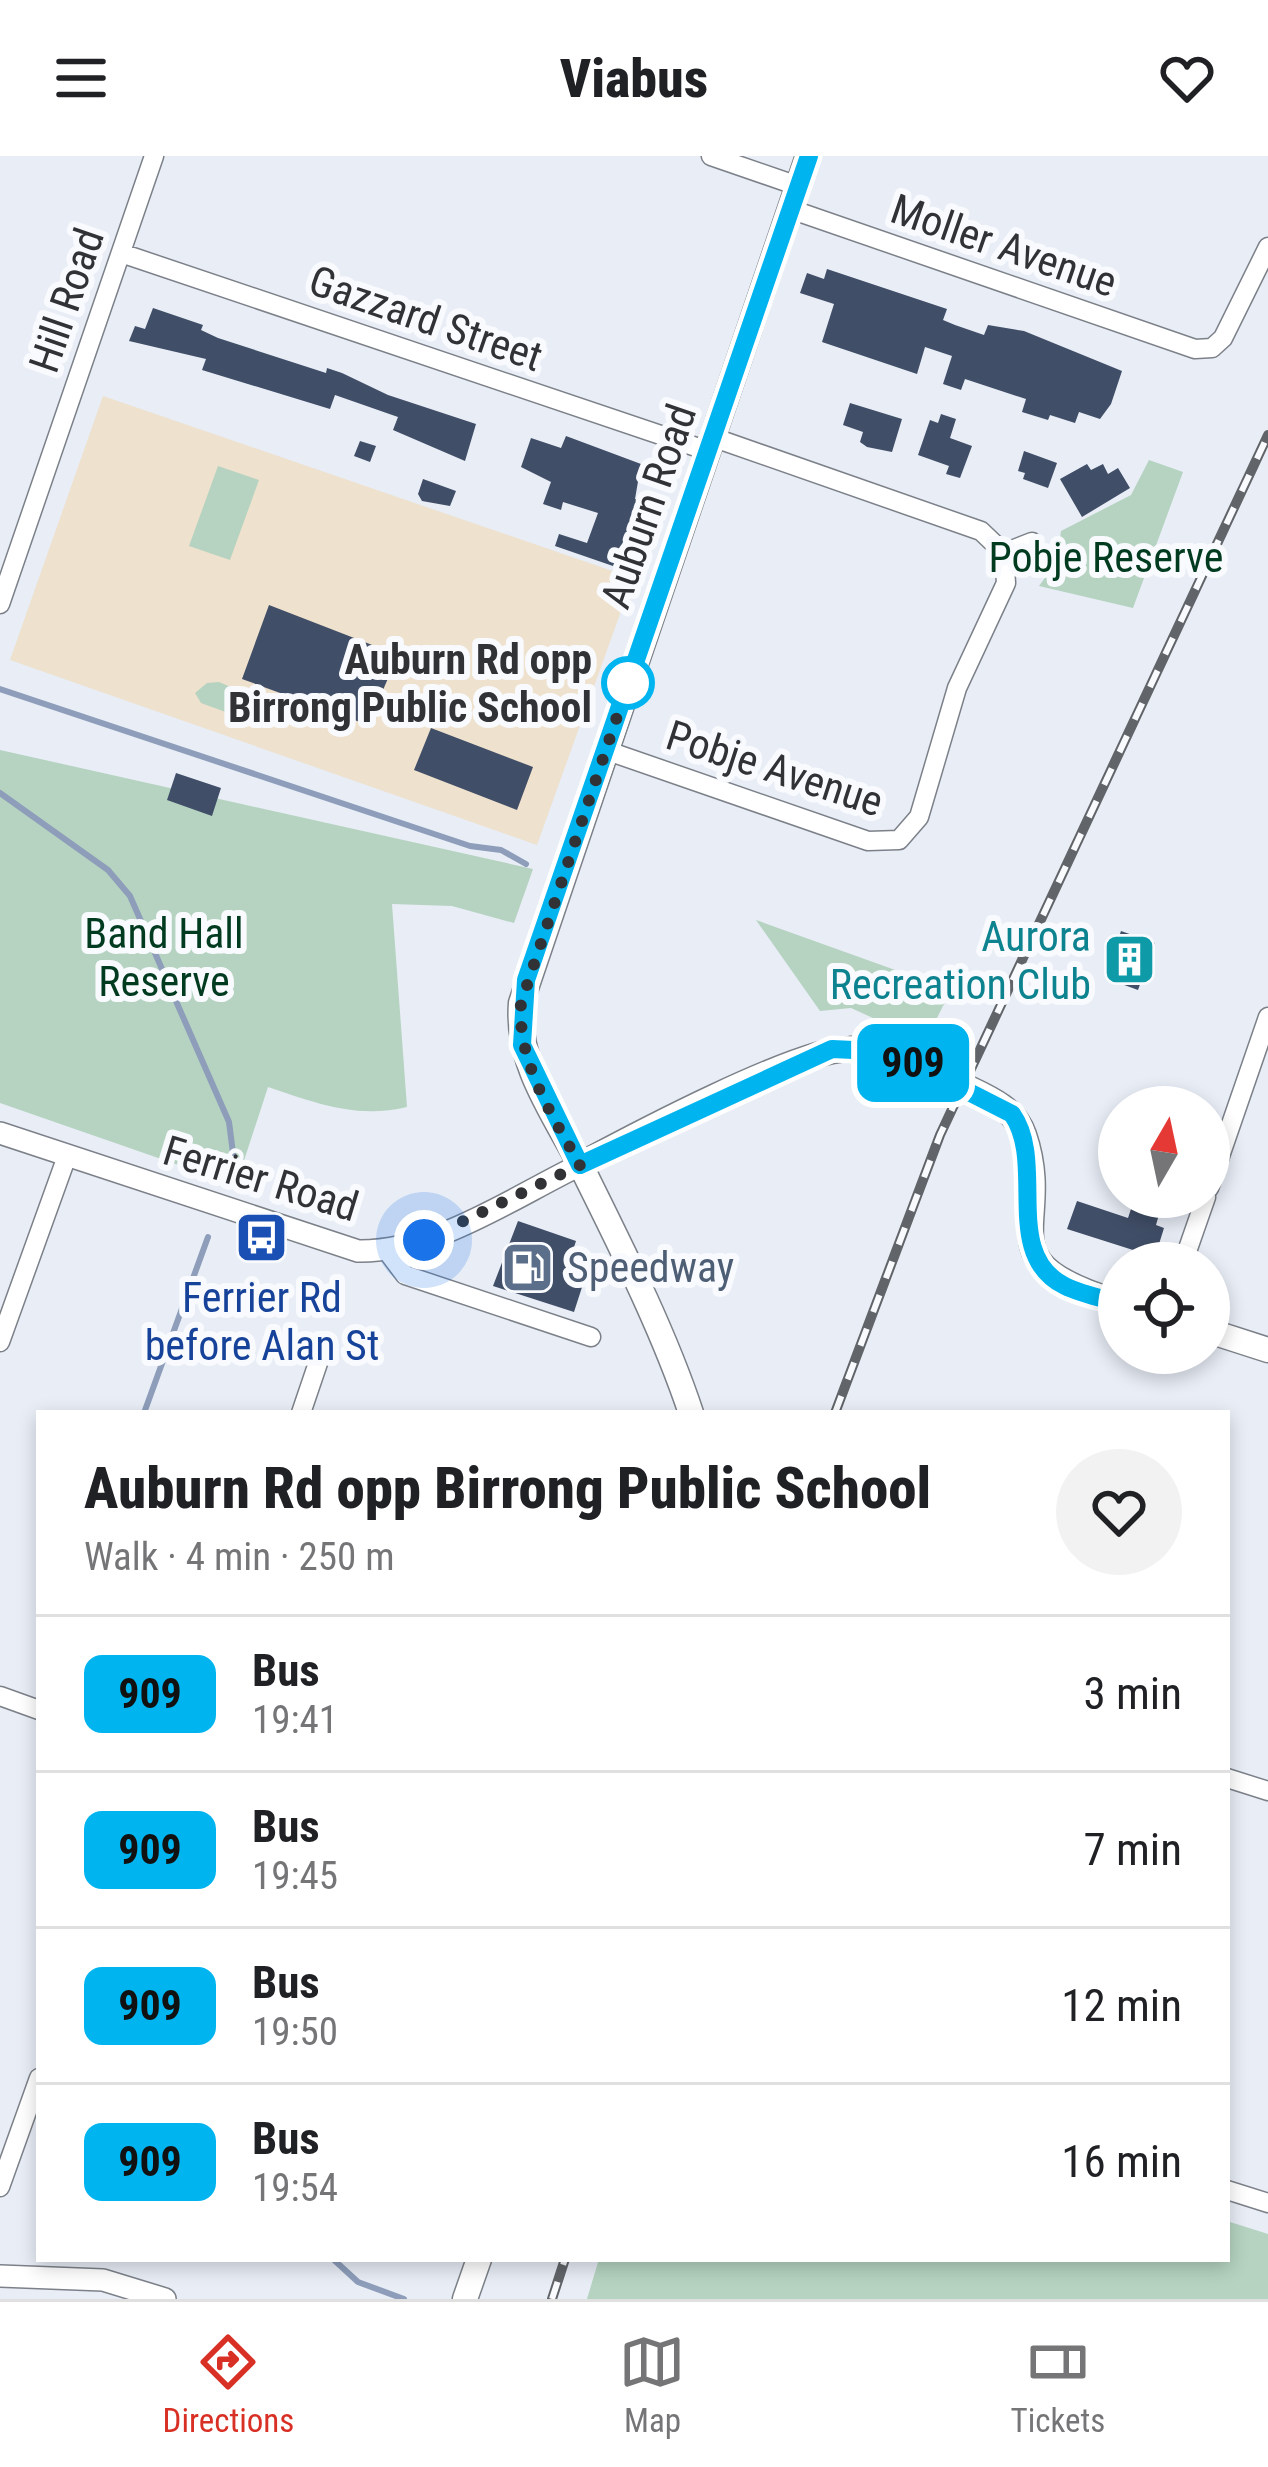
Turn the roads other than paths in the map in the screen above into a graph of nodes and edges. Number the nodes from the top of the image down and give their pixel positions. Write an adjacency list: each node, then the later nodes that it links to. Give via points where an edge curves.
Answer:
1 (154, 156): 6 (street, Hill Road)
2 (711, 156): 4 (street, Moller Avenue)
3 (808, 156): 4 (main road, Auburn Road)
4 (794, 198): 5 (street, Moller Avenue, via 1195,349 1223,338); 7 (main road, Auburn Road)
5 (1268, 247)
6 (122, 253): 7 (street, Gazzard Street); 10 (street, Hill Road)
7 (710, 444): 9 (street, via 981,532); 11 (main road, Auburn Road)
8 (1032, 542): 9 (street)
9 (1004, 553): 11 (street, Pobje Avenue, via 1006,583 957,688 919,818 899,840 868,841)
10 (0, 604)
11 (605, 750): 16 (main road, Auburn Road, via 526,980 519,1024 532,1073)
12 (1268, 1017): 13 (street)
13 (1230, 1127)
14 (0, 1133): 15 (street, Ferrier Road)
15 (67, 1156): 17 (street, Ferrier Road, via 331,1246); 21 (street)
16 (580, 1165): 17 (street, Ferrier Road); 18 (main road, Ferrier Road, via 832,1049 875,1051 994,1101 1018,1123 1029,1157 1030,1236 1043,1266 1066,1287); 25 (main road, Auburn Road)
17 (387, 1251): 19 (street, via 405,1275)
18 (1098, 1297)
19 (591, 1337)
20 (1230, 1338): 22 (main road)
21 (0, 1342)
22 (1268, 1350)
23 (319, 1360): 24 (street)
24 (302, 1410)
25 (690, 1410)
26 (0, 1696): 27 (street)
27 (36, 1709)
28 (1230, 1779): 29 (street)
29 (1268, 1791)
30 (36, 2086): 31 (street)
31 (0, 2187)
32 (1230, 2191): 33 (street)
33 (1268, 2203)
34 (478, 2262): 37 (main road)
35 (0, 2276): 36 (street, via 104,2280)
36 (165, 2299)
37 (465, 2299)

